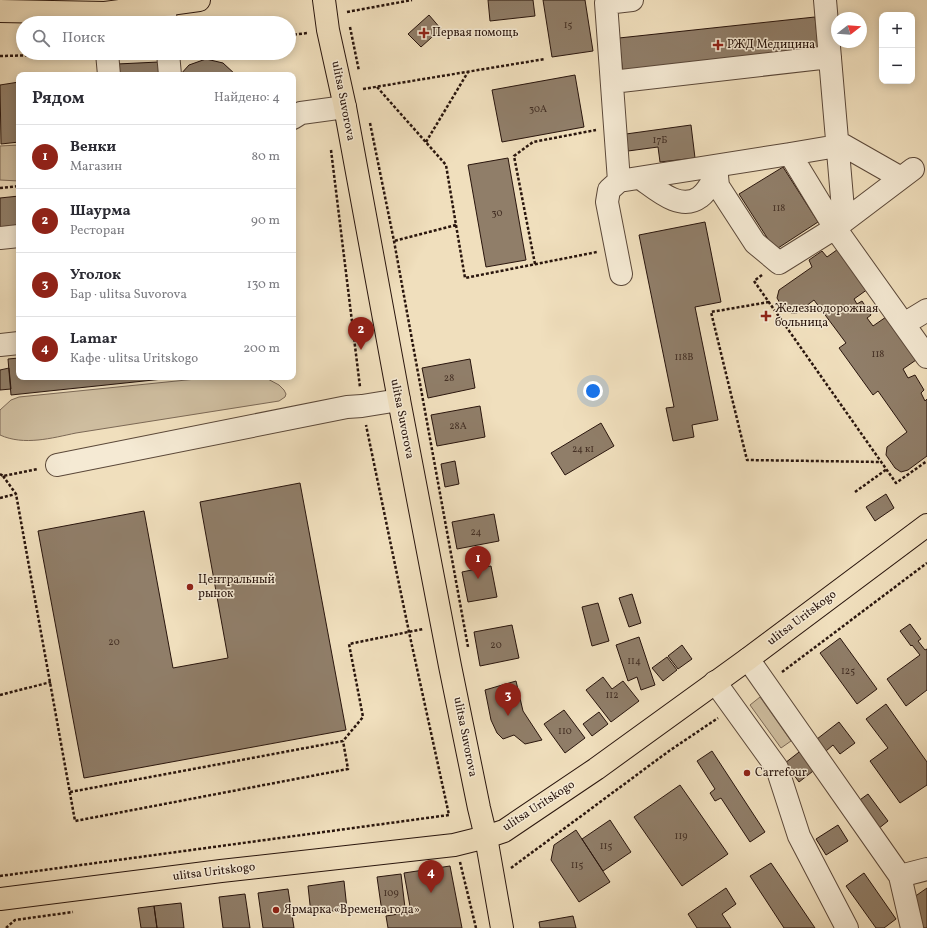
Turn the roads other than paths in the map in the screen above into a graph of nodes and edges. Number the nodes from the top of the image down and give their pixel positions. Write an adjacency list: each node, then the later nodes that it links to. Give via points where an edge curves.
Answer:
1 (199, 0): 7 (main road)
2 (324, 0): 14 (main road, ulitsa Suvorova)
3 (632, 0): 13 (lane, via 606,3)
4 (825, 0): 10 (lane)
5 (130, 5): 7 (main road); 9 (main road)
6 (0, 11): 8 (main road)
7 (165, 14)
8 (74, 16)
9 (108, 16)
10 (830, 57): 13 (lane); 16 (lane)
11 (169, 60): 12 (lane)
12 (170, 72)
13 (612, 82): 20 (lane)
14 (345, 107): 15 (lane, via 301,113); 30 (main road, ulitsa Suvorova)
15 (296, 116)
16 (838, 146): 17 (lane); 21 (lane); 21 (lane, via 907,173)
17 (790, 154): 18 (lane); 21 (lane)
18 (716, 170): 19 (lane); 19 (lane, via 700,197 685,203 673,199); 21 (lane, via 718,186 755,243 779,263)
19 (640, 178): 20 (lane)
20 (619, 182): 24 (lane, via 609,190 607,202)
21 (840, 224): 26 (lane)
22 (16, 236): 23 (lane)
23 (0, 238)
24 (621, 274)
25 (927, 310): 26 (lane)
26 (904, 324): 29 (lane)
27 (16, 343): 28 (lane)
28 (0, 346)
29 (927, 357)
30 (399, 400): 31 (lane, via 347,407); 35 (main road, ulitsa Suvorova)
31 (57, 465)
32 (927, 525): 33 (main road, ulitsa Uritskogo)
33 (748, 659): 34 (main road, ulitsa Uritskogo); 37 (lane)
34 (715, 682): 35 (main road, ulitsa Uritskogo, via 518,822 504,831); 40 (lane, via 777,768 799,836)
35 (486, 837): 38 (main road, ulitsa Uritskogo, via 454,845); 39 (main road, ulitsa Suvorova)
36 (927, 868): 37 (lane)
37 (900, 876): 41 (lane)
38 (0, 899)
39 (502, 928)
40 (848, 928)
41 (912, 928)

